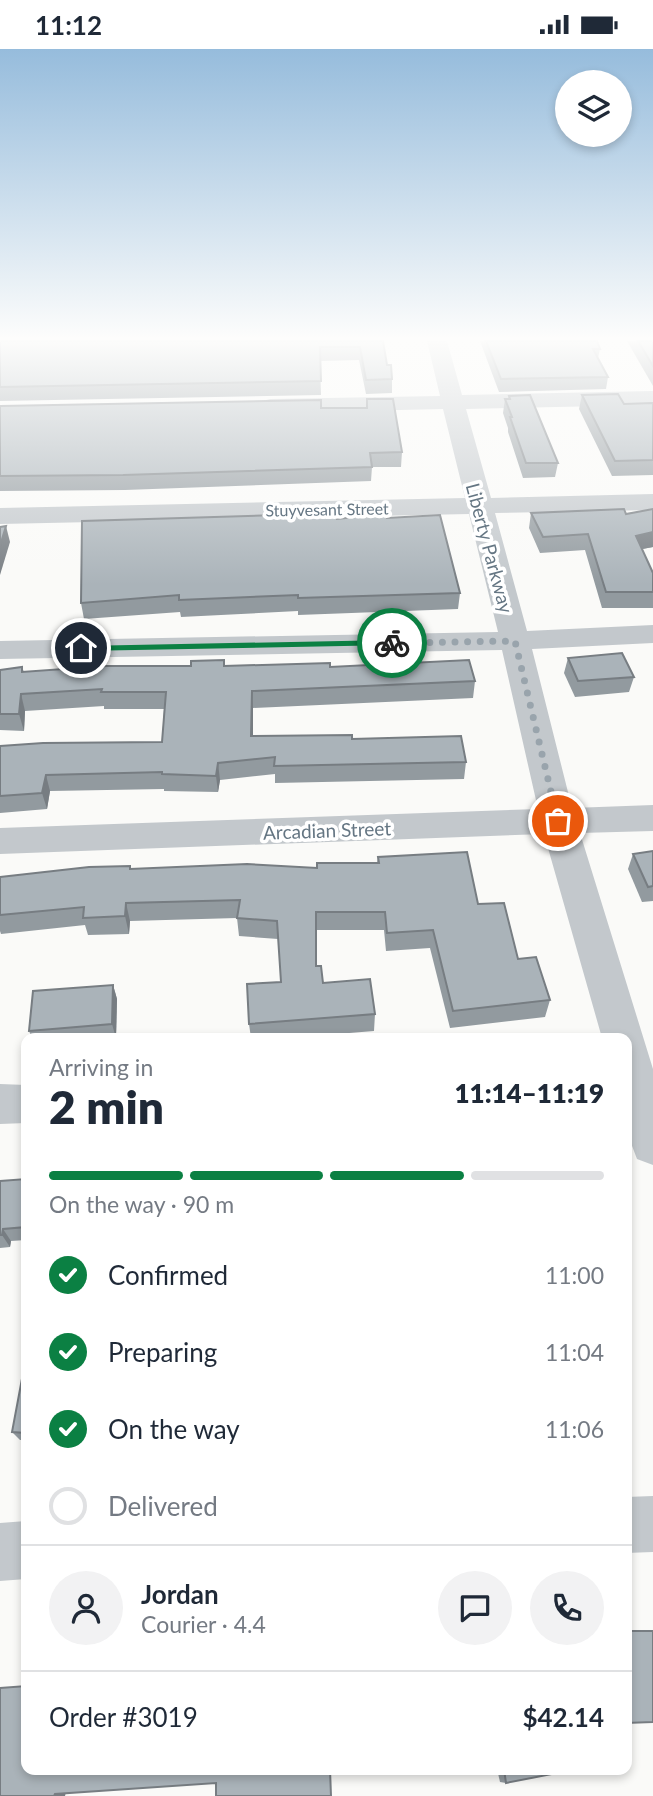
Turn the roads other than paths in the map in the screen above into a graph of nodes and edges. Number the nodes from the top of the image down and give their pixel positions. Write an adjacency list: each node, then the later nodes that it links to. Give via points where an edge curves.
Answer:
1 (456, 423): 3 (street, Liberty Parkway)
2 (653, 502): 3 (street, Stuyvesant Street)
3 (479, 506): 4 (street, Stuyvesant Street); 6 (street, Liberty Parkway)
4 (0, 516)
5 (653, 634): 6 (street)
6 (515, 641): 7 (street); 9 (street, Liberty Parkway)
7 (0, 650)
8 (653, 818): 9 (street, Arcadian Street)
9 (558, 821): 10 (street, Arcadian Street); 11 (street, Liberty Parkway)
10 (0, 841)
11 (622, 1033)
12 (632, 1068): 13 (street)
13 (639, 1090): 16 (street)
14 (0, 1104): 15 (street)
15 (21, 1104)
16 (653, 1144)
17 (653, 1524): 18 (street)
18 (632, 1525)
19 (21, 1551): 20 (street)
20 (0, 1552)

